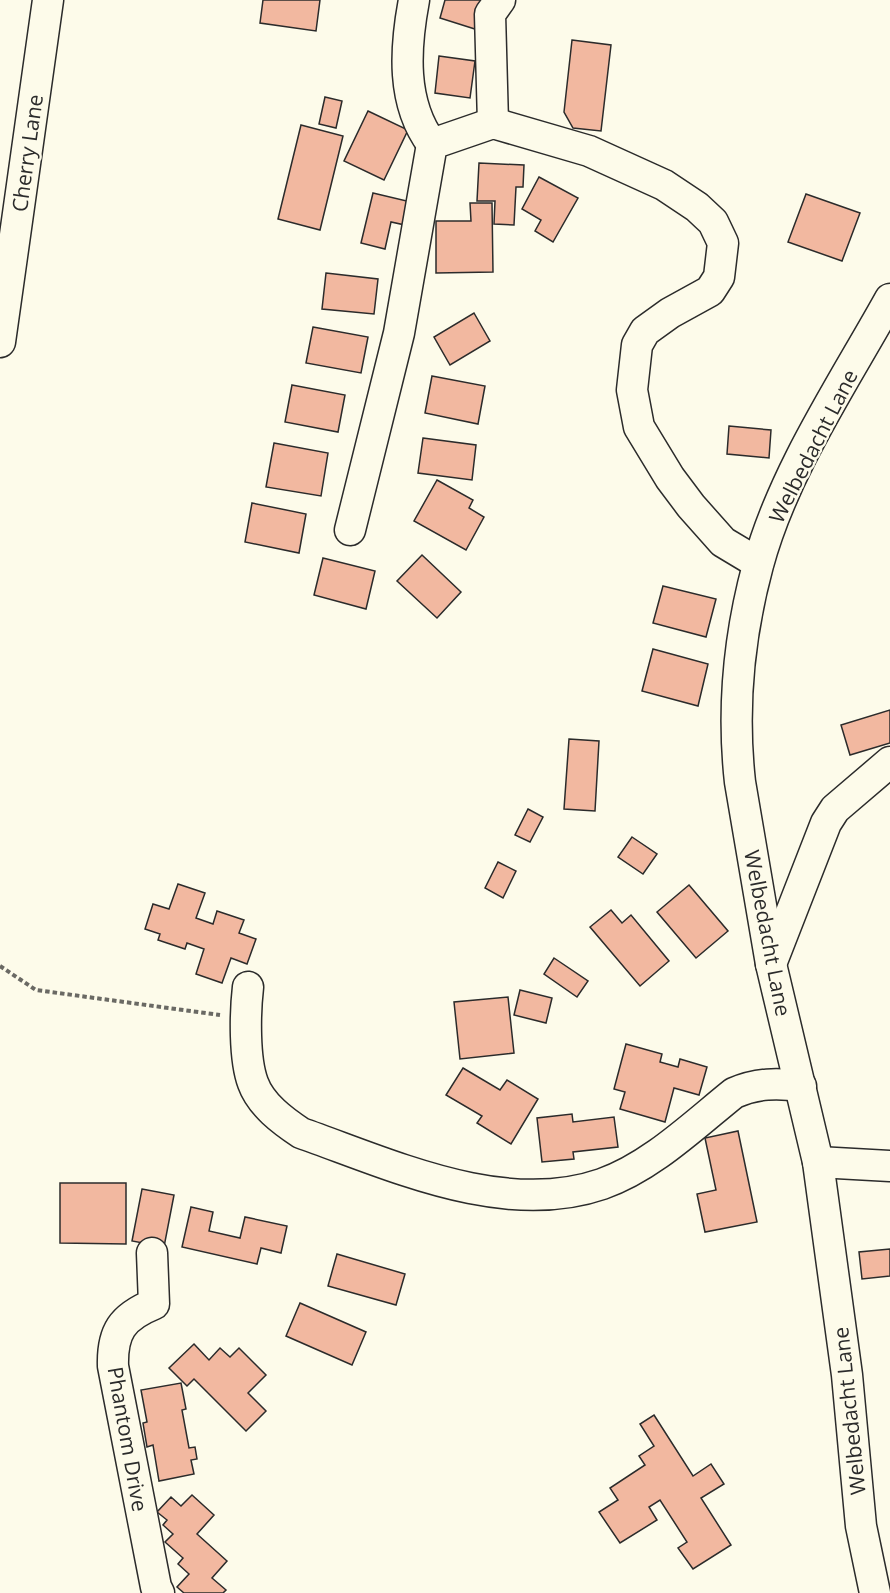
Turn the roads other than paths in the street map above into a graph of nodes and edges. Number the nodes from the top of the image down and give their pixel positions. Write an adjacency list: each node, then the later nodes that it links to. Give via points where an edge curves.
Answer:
1 (48, 0): 7 (street, Cherry Lane)
2 (414, 0): 5 (street, via 407,59 414,110 420,129)
3 (500, 0): 4 (street, via 490,14)
4 (493, 123): 5 (street); 9 (street, via 589,151 664,185 697,207 719,231 723,260 719,277 710,291 645,331 637,345 632,390 639,427 670,478 723,542)
5 (432, 144): 8 (street, via 399,333)
6 (890, 299): 9 (street, Welbedacht Lane, via 802,458)
7 (0, 342)
8 (350, 530)
9 (758, 563): 11 (street, Welbedacht Lane, via 737,682 737,756)
10 (890, 762): 11 (street, via 835,809 826,823)
11 (771, 964): 13 (street, Welbedacht Lane)
12 (248, 987): 13 (street, via 244,1019 253,1084 282,1120 301,1133 472,1190 561,1194 602,1184 637,1167 734,1093 749,1086 774,1083)
13 (801, 1086): 14 (street, Welbedacht Lane)
14 (818, 1162): 15 (street); 18 (street, Welbedacht Lane, via 847,1375 861,1526)
15 (890, 1166)
16 (152, 1254): 17 (street, Phantom Drive, via 154,1304 128,1317 112,1348)
17 (159, 1593)
18 (875, 1593)

